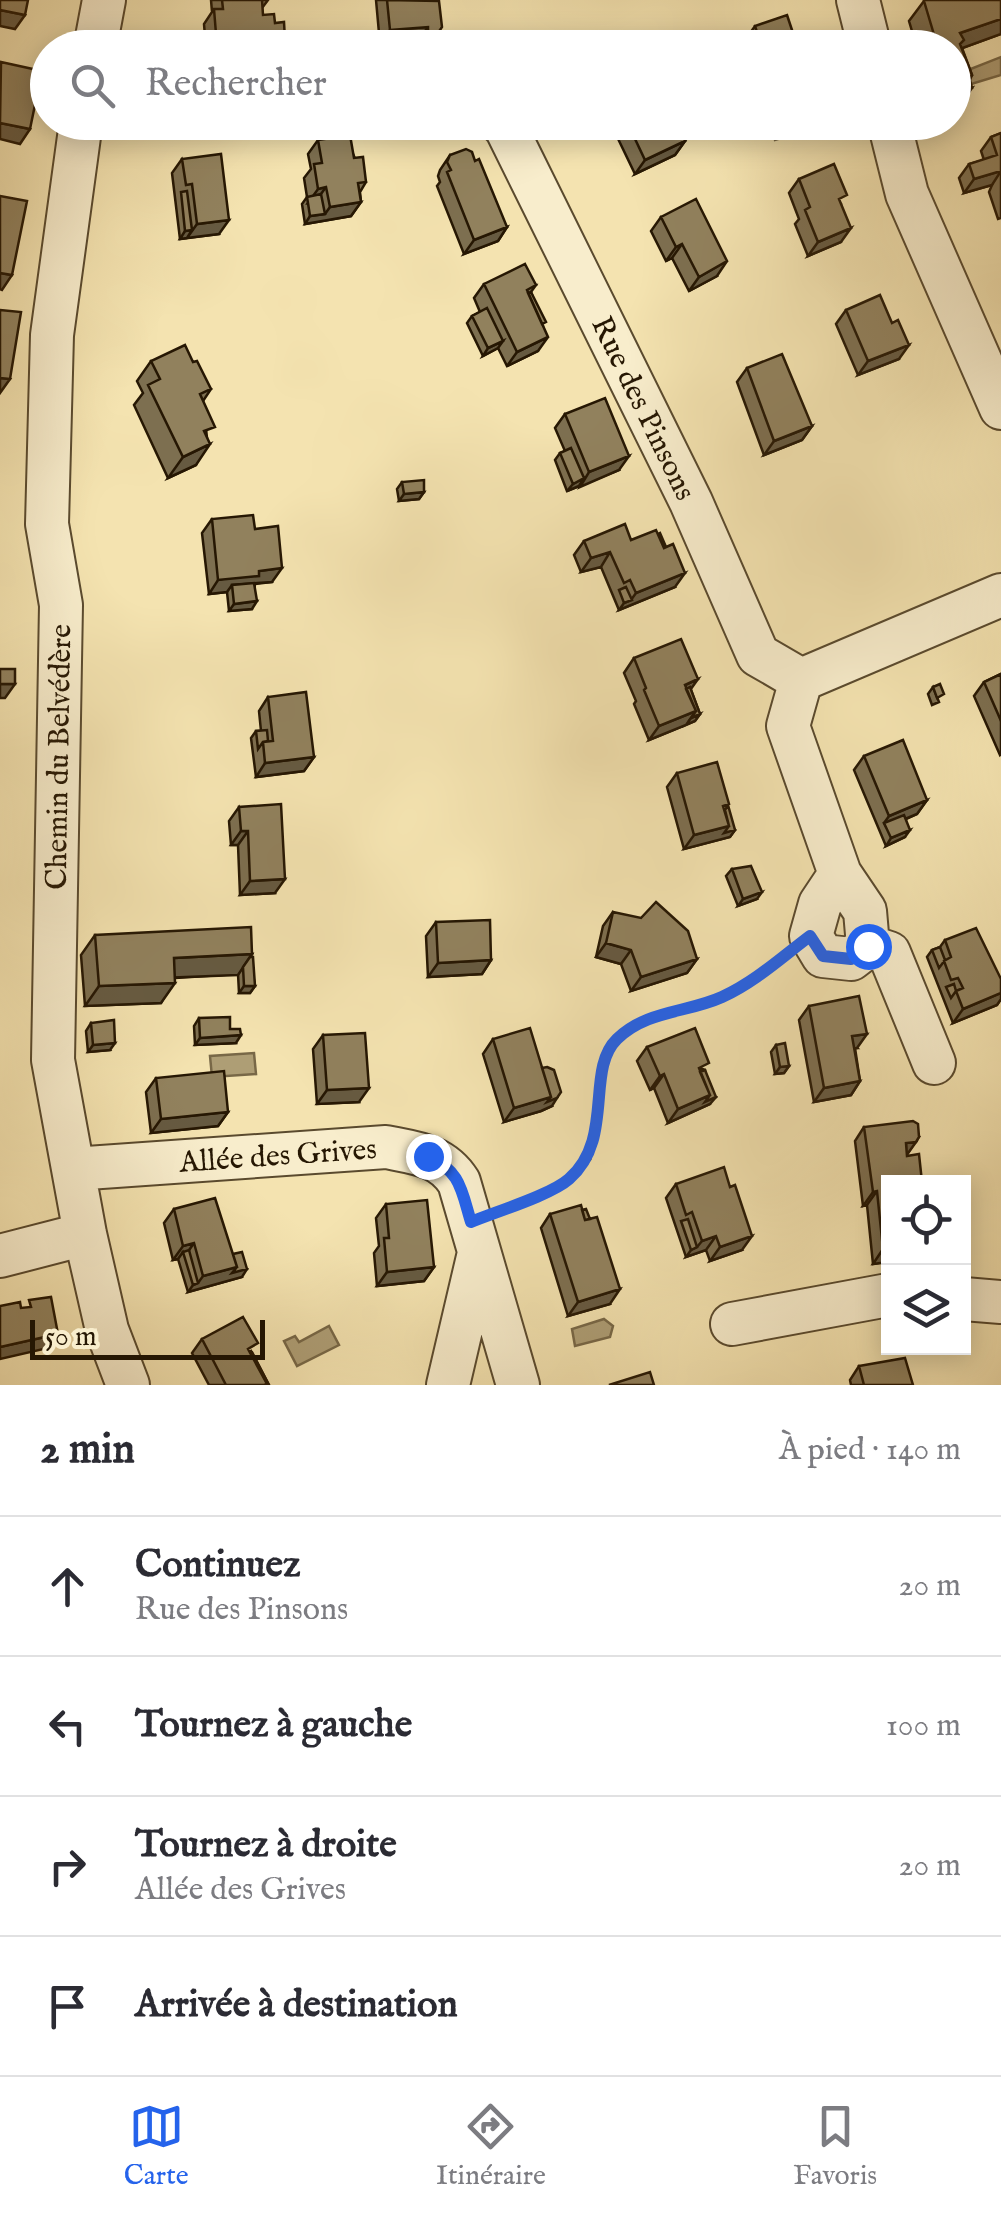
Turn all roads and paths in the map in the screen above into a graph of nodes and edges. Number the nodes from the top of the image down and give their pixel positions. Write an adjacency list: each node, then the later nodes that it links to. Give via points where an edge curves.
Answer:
1 (104, 0): 3 (street)
2 (858, 0): 4 (street)
3 (98, 30)
4 (866, 30)
5 (79, 140): 15 (street, Chemin du Belvédère, via 52,335 47,524 60,604 53,1060)
6 (512, 140): 10 (street, Rue des Pinsons, via 691,502 758,655)
7 (894, 140): 8 (street, via 907,194)
8 (1001, 408)
9 (1001, 595): 10 (street)
10 (801, 680): 11 (street, via 788,726)
11 (840, 874): 12 (street); 13 (street, via 865,911)
12 (810, 936): 13 (street, via 823,956 851,959); 17 (path, via 744,986 640,1021 613,1042 588,1159 566,1182)
13 (868, 946): 14 (street, via 889,953)
14 (934, 1064)
15 (73, 1169): 16 (street, Chemin du Belvédère); 17 (street, Allée des Grives, via 386,1147 449,1166)
16 (84, 1234): 18 (street); 23 (street, Chemin du Belvédère)
17 (475, 1237): 24 (street); 25 (street, Allée des Grives)
18 (0, 1256)
19 (881, 1296): 22 (street)
20 (971, 1300): 21 (street)
21 (1001, 1302)
22 (732, 1324)
23 (128, 1385)
24 (448, 1385)
25 (518, 1385)

